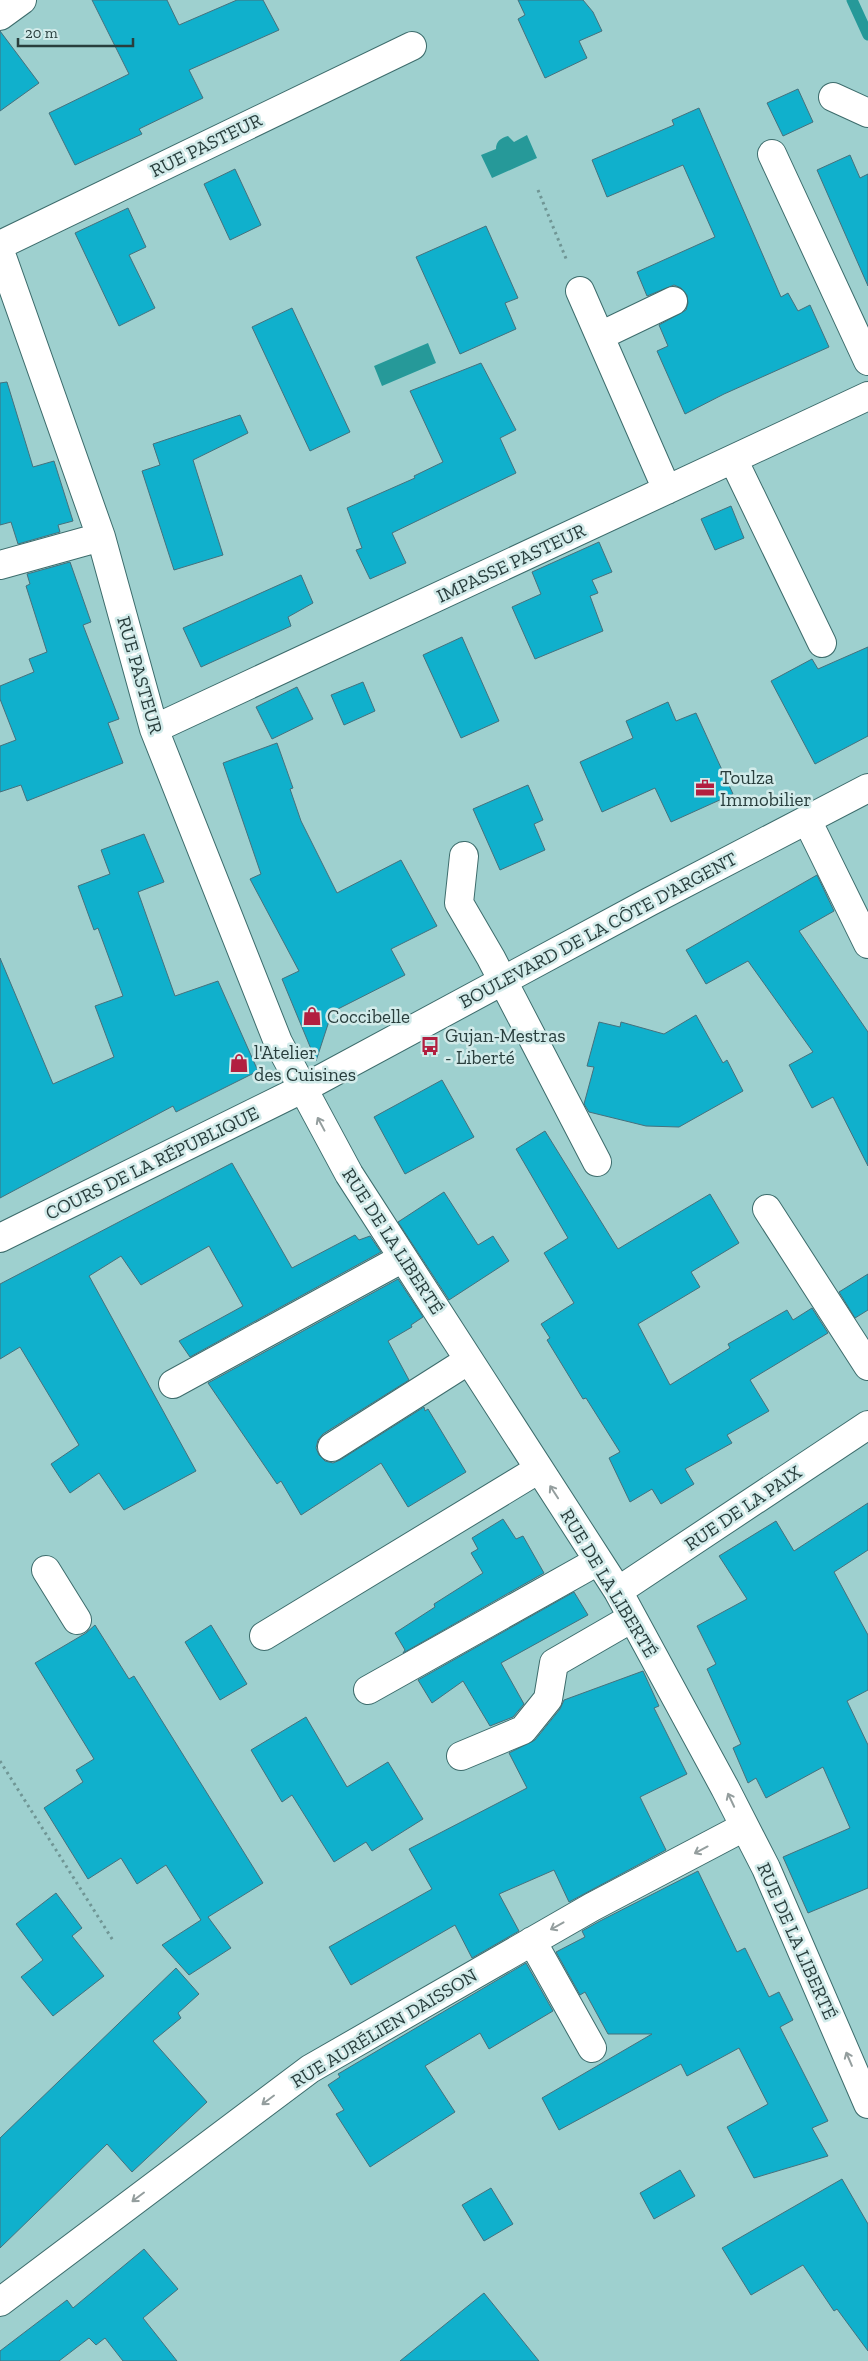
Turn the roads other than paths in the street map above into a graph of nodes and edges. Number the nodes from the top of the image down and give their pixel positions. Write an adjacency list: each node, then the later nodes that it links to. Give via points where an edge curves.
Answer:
1 (22, 0): 2 (street)
2 (0, 16)
3 (412, 46): 7 (street, RUE PASTEUR)
4 (833, 97): 5 (street)
5 (868, 113)
6 (772, 154): 12 (street)
7 (0, 245)
8 (0, 251): 16 (street, RUE PASTEUR)
9 (580, 291): 11 (street)
10 (674, 301): 11 (street)
11 (600, 336): 15 (street)
12 (868, 361)
13 (868, 396): 14 (street, IMPASSE PASTEUR)
14 (733, 459): 15 (street, IMPASSE PASTEUR); 18 (street)
15 (667, 490): 19 (street, IMPASSE PASTEUR)
16 (101, 536): 17 (street); 19 (street, RUE PASTEUR)
17 (0, 565)
18 (822, 643)
19 (154, 729): 25 (street, RUE PASTEUR, via 278,1042)
20 (868, 788): 21 (street, BOULEVARD DE LA CÔTE D'ARGENT)
21 (807, 820): 23 (street); 24 (street, BOULEVARD DE LA CÔTE D'ARGENT)
22 (464, 856): 24 (street, via 459,903)
23 (868, 944)
24 (502, 982): 25 (street, BOULEVARD DE LA CÔTE D'ARGENT); 26 (street)
25 (304, 1088): 28 (street, COURS DE LA RÉPUBLIQUE); 29 (street, RUE DE LA LIBERTÉ, one-way to 25, via 349,1174)
26 (596, 1162)
27 (767, 1209): 31 (street)
28 (0, 1238)
29 (403, 1258): 30 (street, RUE DE LA LIBERTÉ); 32 (street)
30 (469, 1360): 34 (street); 35 (street, RUE DE LA LIBERTÉ)
31 (868, 1366)
32 (173, 1384)
33 (868, 1426): 38 (street, RUE DE LA PAIX)
34 (332, 1447)
35 (539, 1469): 36 (street, RUE DE LA LIBERTÉ, one-way to 35); 41 (street)
36 (598, 1561): 38 (street, RUE DE LA LIBERTÉ); 42 (street)
37 (46, 1570): 40 (street)
38 (618, 1591): 39 (street, RUE DE LA LIBERTÉ)
39 (632, 1618): 43 (street, via 554,1663 548,1699 522,1730); 44 (street, RUE DE LA LIBERTÉ, one-way to 39)
40 (77, 1620)
41 (264, 1636)
42 (368, 1690)
43 (461, 1756)
44 (744, 1827): 45 (street, RUE AURÉLIEN DAISSON, one-way to 45); 47 (street, RUE DE LA LIBERTÉ, one-way to 44, via 766,1868)
45 (532, 1941): 46 (street); 48 (street, RUE AURÉLIEN DAISSON, one-way to 48, via 310,2069)
46 (592, 2048)
47 (868, 2104)
48 (0, 2302)

